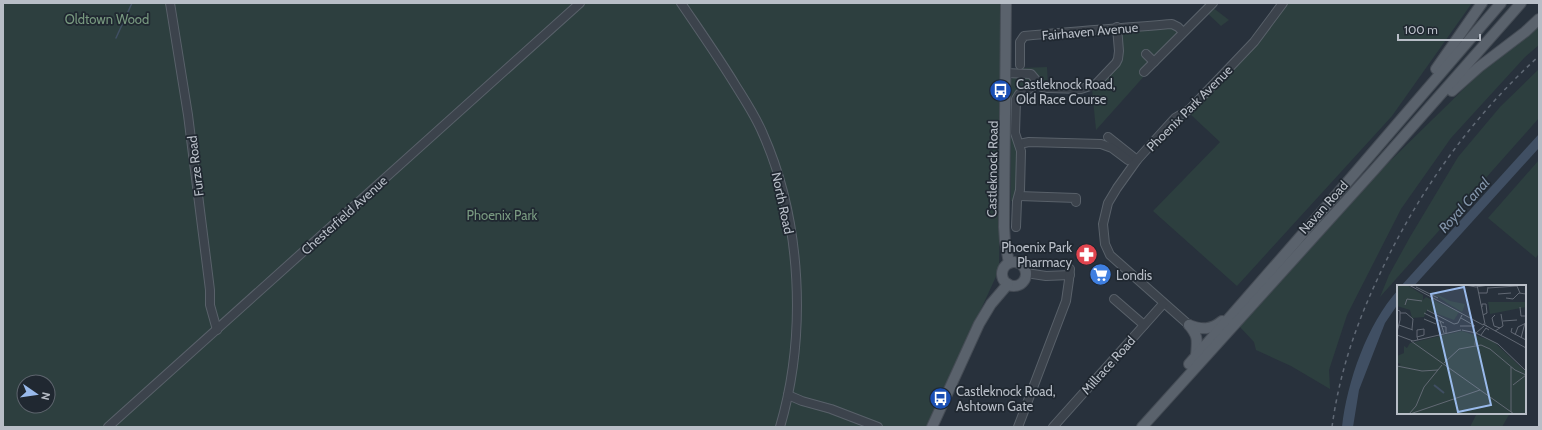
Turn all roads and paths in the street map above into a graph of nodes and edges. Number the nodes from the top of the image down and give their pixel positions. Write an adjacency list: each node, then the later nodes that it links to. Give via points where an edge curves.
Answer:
1 (170, 3): 36 (street, Furze Road, via 188,115 210,305)
2 (580, 3): 36 (street, Chesterfield Avenue)
3 (681, 3): 38 (street, North Road, via 753,113 773,159 782,190 791,234 798,301 797,331)
4 (1006, 3): 17 (main road, Castleknock Road)
5 (1213, 3): 12 (street)
6 (1283, 3): 23 (street, Phoenix Park Avenue, via 1254,42 1190,108 1175,118)
7 (1482, 3): 21 (main road)
8 (1501, 3): 21 (main road, Navan Road)
9 (1521, 3): 24 (main road, Navan Road)
10 (1539, 19): 24 (main road, via 1451,92)
11 (1117, 27): 12 (street, Fairhaven Avenue, via 1172,24); 15 (street, Fairhaven Avenue, via 1024,36 1020,42); 18 (street, via 1118,58 1096,84 1080,88 1052,88 1042,86)
12 (1183, 32): 14 (street)
13 (1146, 54): 14 (street)
14 (1154, 62): 16 (street)
15 (1020, 65)
16 (1144, 72)
17 (1006, 73): 18 (street, via 1031,74); 28 (main road, Castleknock Road, via 1004,227)
18 (1039, 82): 20 (street, via 1017,96 1015,133)
19 (1103, 139): 20 (street); 22 (street); 23 (street)
20 (1019, 144): 25 (street)
21 (1377, 147): 33 (main road, Navan Road)
22 (1128, 160)
23 (1137, 160): 32 (street, Phoenix Park Avenue, via 1108,203 1103,224 1105,244 1110,255)
24 (1375, 170): 46 (main road, Navan Road)
25 (1019, 196): 26 (street, via 1076,198); 27 (street)
26 (1076, 202)
27 (1016, 227)
28 (1009, 263): 29 (main road, via 1017,262 1023,266); 30 (main road, via 1002,275)
29 (1026, 273): 30 (main road, via 1024,280 1018,285); 43 (street, via 1048,276 1070,272 1066,301)
30 (1008, 284): 42 (main road, via 991,304 979,324)
31 (1114, 300): 35 (street)
32 (1163, 304): 34 (street, Phoenix Park Avenue); 35 (street, Millrace Road)
33 (1237, 308): 34 (main road, via 1212,328); 37 (main road, Navan Road)
34 (1189, 325): 37 (main road, via 1198,340)
35 (1144, 326): 44 (street, Millrace Road)
36 (217, 330): 39 (street, Chesterfield Avenue)
37 (1196, 356): 45 (main road, Navan Road)
38 (788, 395): 40 (street, North Road); 41 (street)
39 (108, 427)
40 (780, 427)
41 (878, 427)
42 (932, 427)
43 (1018, 427)
44 (1053, 427)
45 (1134, 427)
46 (1142, 427)

